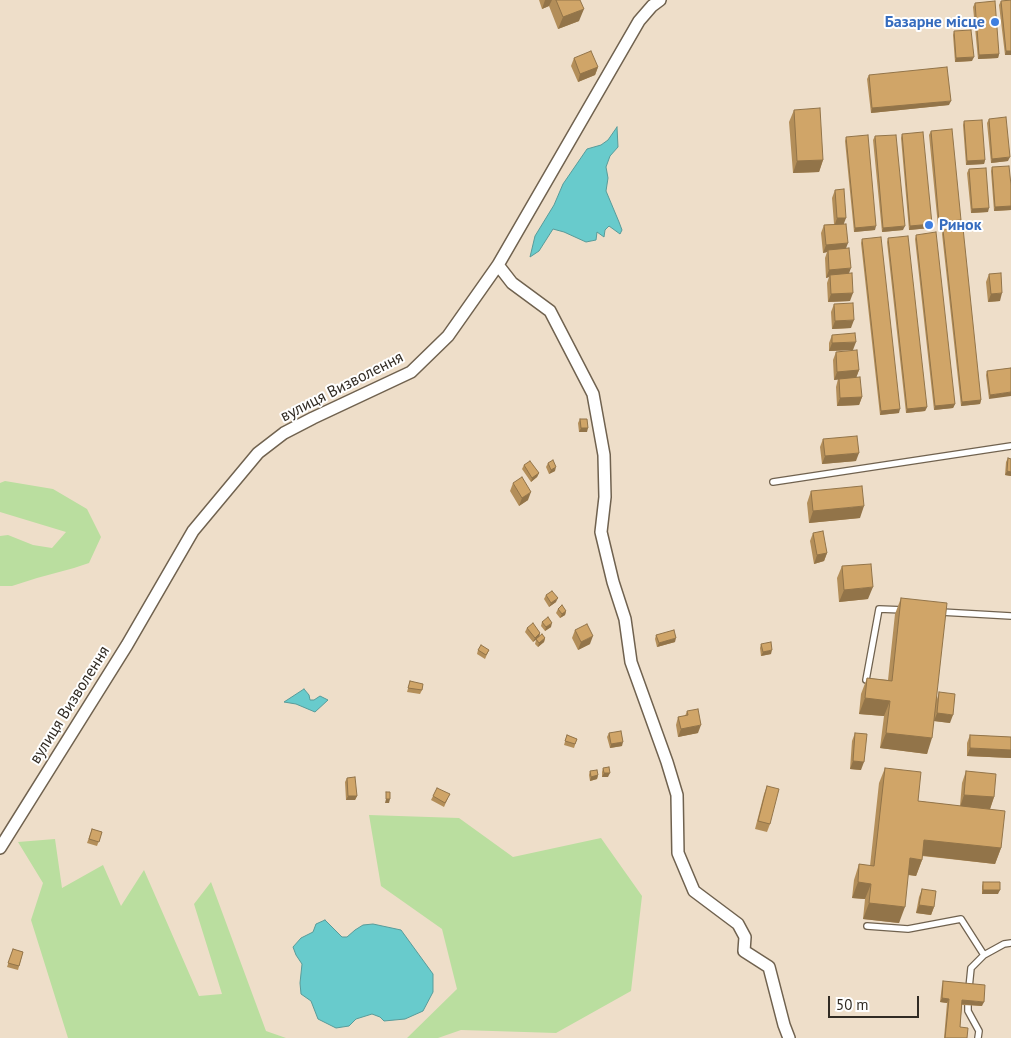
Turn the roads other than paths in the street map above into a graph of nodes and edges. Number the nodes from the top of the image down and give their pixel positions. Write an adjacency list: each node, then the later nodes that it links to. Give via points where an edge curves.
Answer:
1 (660, 0): 2 (street, вулиця Визволення, via 639,21)
2 (498, 265): 9 (street, вулиця Визволення, via 448,336 411,372 284,433 252,460 193,531 127,645); 15 (street, via 512,283 550,311 594,394 604,454 605,497 601,532 625,618 631,662 677,794 678,853 694,892 738,924 745,937 744,951 769,967)
3 (1011, 446): 4 (lane)
4 (773, 482)
5 (907, 610): 8 (lane, via 879,609)
6 (936, 612): 7 (lane)
7 (1011, 616)
8 (866, 680)
9 (0, 848)
10 (867, 926): 12 (lane, via 908,929 961,919)
11 (1011, 943): 12 (lane)
12 (984, 955): 13 (lane, via 971,968)
13 (969, 988)
14 (968, 1005): 16 (lane, via 979,1031)
15 (789, 1038)
16 (978, 1038)

